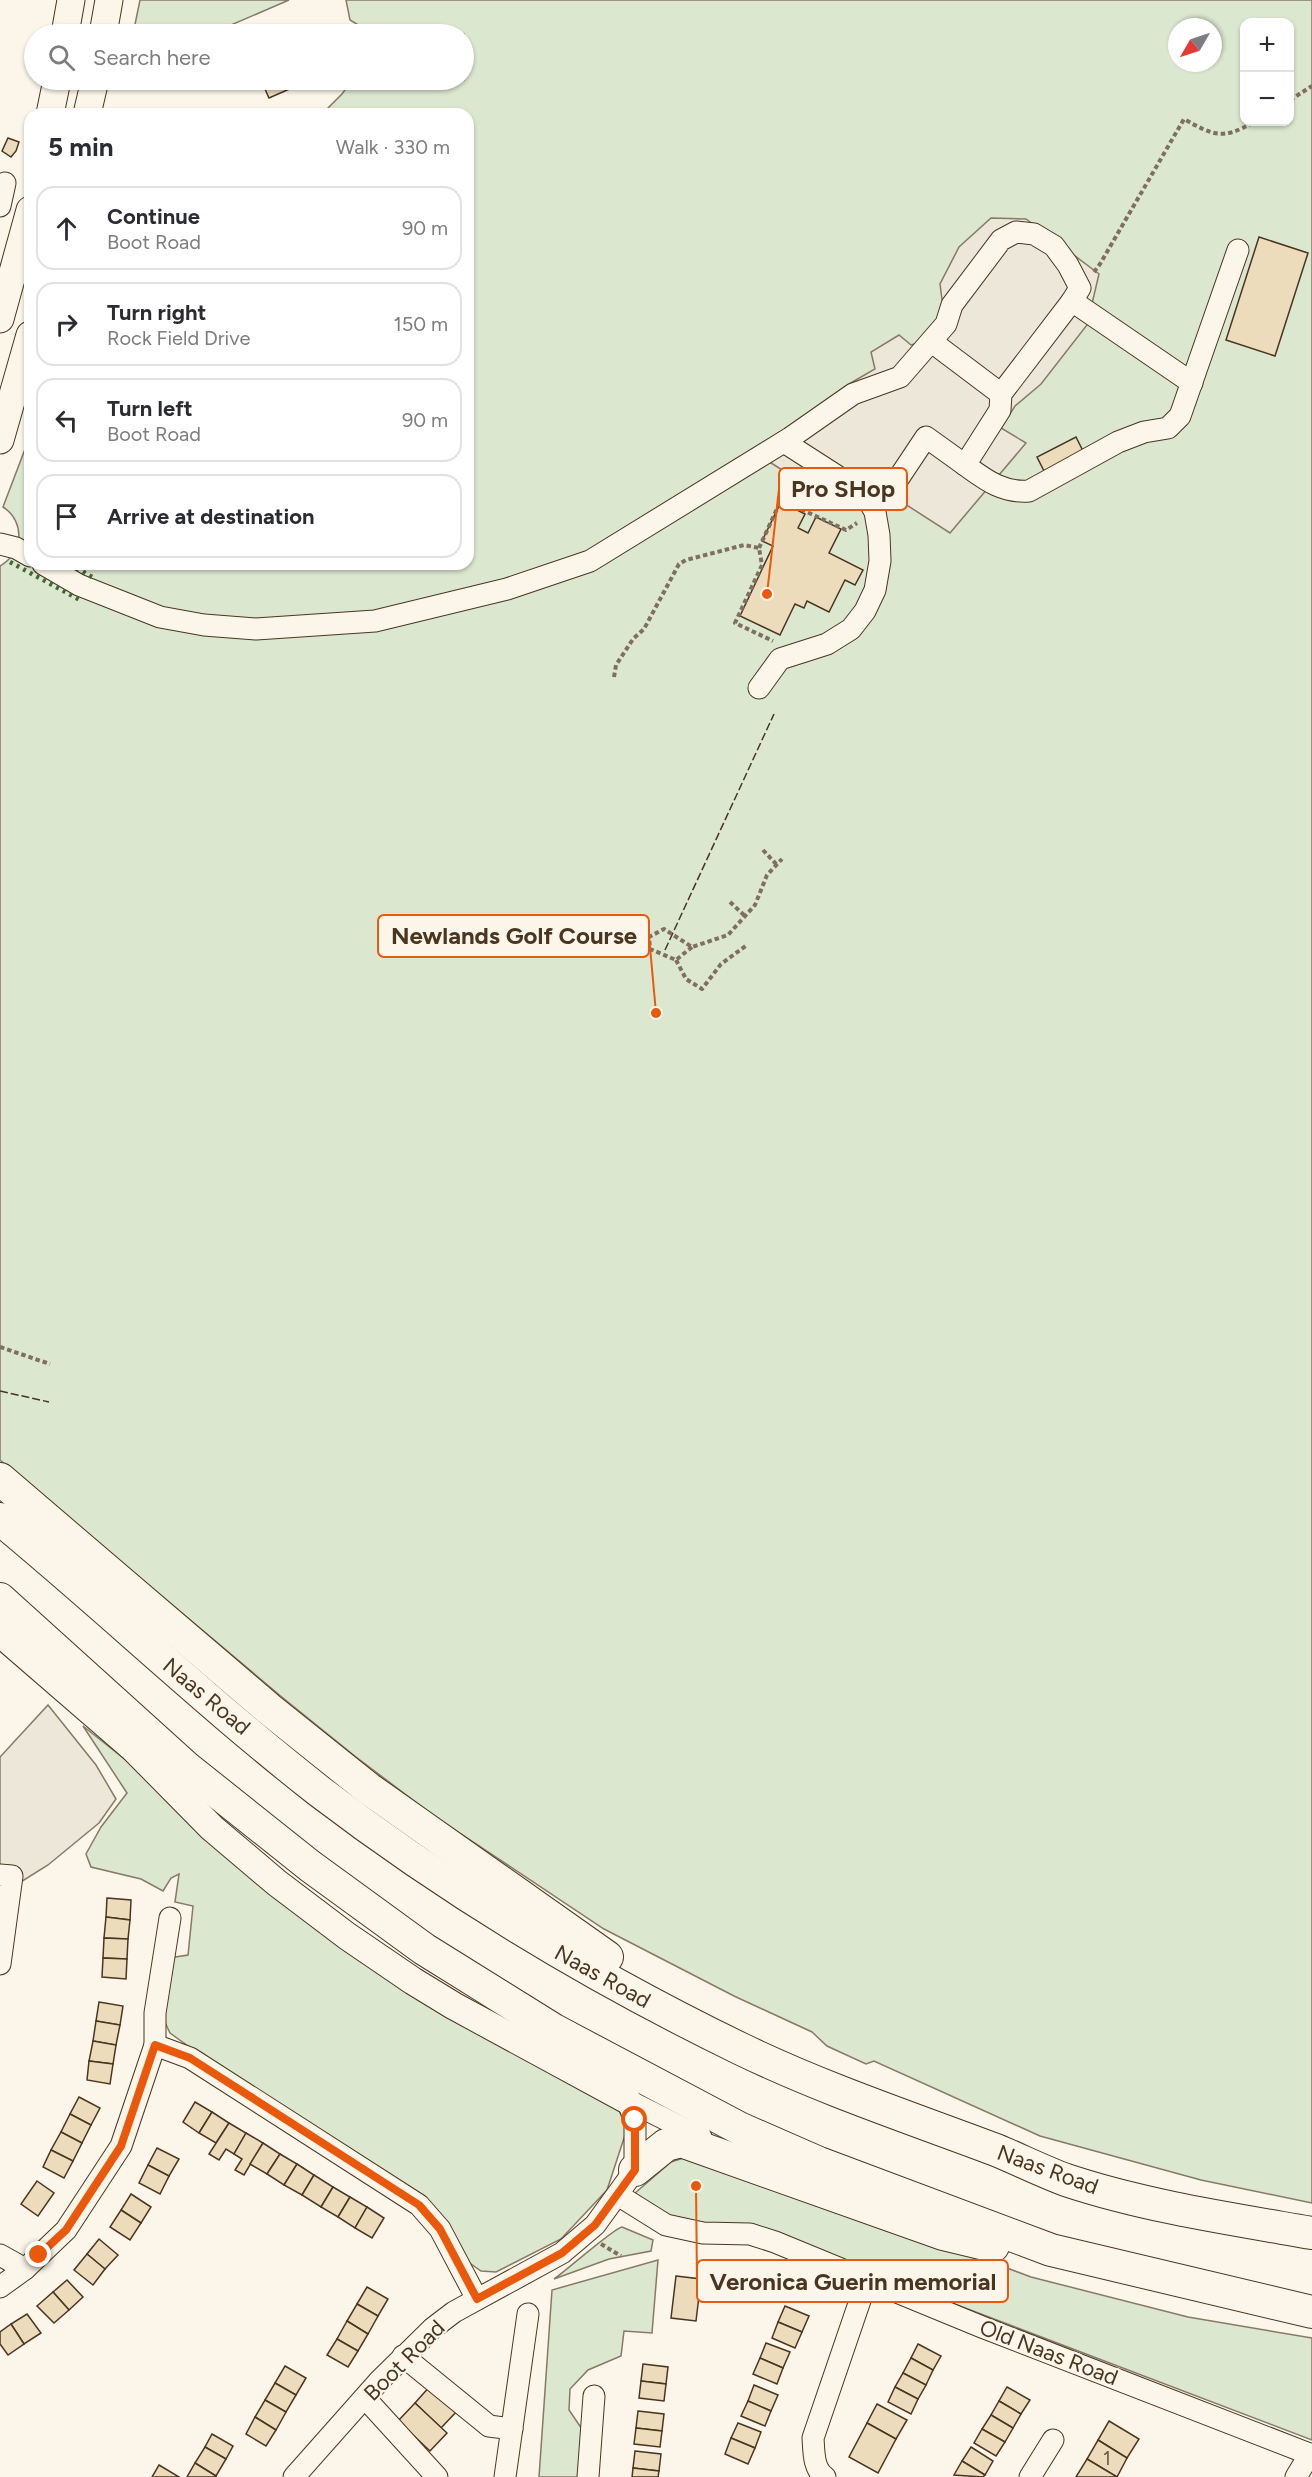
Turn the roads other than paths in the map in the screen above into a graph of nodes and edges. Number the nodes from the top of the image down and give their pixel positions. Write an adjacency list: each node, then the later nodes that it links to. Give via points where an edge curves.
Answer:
1 (71, 0): 3 (main road)
2 (109, 0): 4 (main road)
3 (66, 24)
4 (105, 24)
5 (55, 90): 7 (main road)
6 (93, 90): 8 (main road)
7 (52, 108)
8 (88, 108)
9 (5, 183): 10 (street)
10 (0, 206)
11 (24, 232): 14 (main road)
12 (1238, 250): 17 (street)
13 (1076, 294): 15 (street, via 1068,265 1054,246 1034,234 1016,232 994,249 952,305 946,324); 17 (street); 19 (street)
14 (0, 319)
15 (932, 342): 19 (street); 22 (street, via 900,377 853,394)
16 (24, 358): 18 (main road)
17 (1192, 383): 23 (street, via 1180,416 1168,428 1118,442 1029,491 998,488)
18 (16, 388): 20 (main road); 21 (main road)
19 (1001, 394): 23 (street, via 1000,410)
20 (0, 414)
21 (0, 440)
22 (784, 442): 24 (street); 27 (street, via 590,561 507,589 375,621 256,628 204,625 160,617 79,585)
23 (965, 465): 24 (street, via 926,437 896,482)
24 (870, 503): 28 (street, via 879,535 880,561 875,590 866,611 851,629 827,644 780,659)
25 (0, 544): 26 (street)
26 (24, 553)
27 (53, 570)
28 (759, 688)
29 (0, 1479): 38 (highway, via 269,1709 369,1789 590,1946 701,2014)
30 (0, 1519): 38 (highway, Naas Road, via 329,1798 513,1924 621,1987)
31 (0, 1599): 40 (highway, via 187,1768 310,1866 424,1949 554,2030)
32 (0, 1633): 33 (main road)
33 (132, 1748): 39 (main road, via 212,1828 347,1936 454,2006); 40 (highway, via 306,1890 431,1975 635,2086)
34 (0, 1875): 36 (street, via 12,1876)
35 (170, 1918): 37 (street, via 154,2013)
36 (0, 1964)
37 (155, 2045): 46 (street, via 121,2146 66,2230); 49 (street, via 190,2058 419,2205 440,2229)
38 (744, 2050): 43 (highway, Naas Road, via 887,2111 1066,2180 1135,2198)
39 (627, 2100): 41 (street, via 635,2120); 42 (street)
40 (727, 2121): 44 (highway, via 819,2163)
41 (627, 2183): 42 (highway, via 666,2145 681,2141); 47 (street, Old Naas Road, via 666,2225 703,2233 750,2234); 49 (street, Boot Road, via 595,2225 562,2253)
42 (808, 2185): 44 (highway, via 990,2246)
43 (1312, 2233)
44 (1051, 2250): 50 (highway)
45 (0, 2254): 46 (street)
46 (25, 2269): 48 (street)
47 (867, 2280): 57 (street, Old Naas Road); 62 (street, via 813,2438 815,2460)
48 (0, 2287)
49 (477, 2299): 52 (street, Boot Road, via 433,2328)
50 (1312, 2312)
51 (528, 2314): 55 (street)
52 (403, 2356): 54 (street, Boot Road); 55 (street, via 489,2426)
53 (594, 2396): 61 (street)
54 (365, 2398): 58 (street, Boot Road); 59 (street)
55 (512, 2429): 60 (street)
56 (1053, 2440): 63 (street)
57 (1311, 2454): 64 (street)
58 (294, 2477)
59 (437, 2477)
60 (505, 2477)
61 (588, 2477)
62 (825, 2477)
63 (1030, 2477)
64 (1296, 2477)

